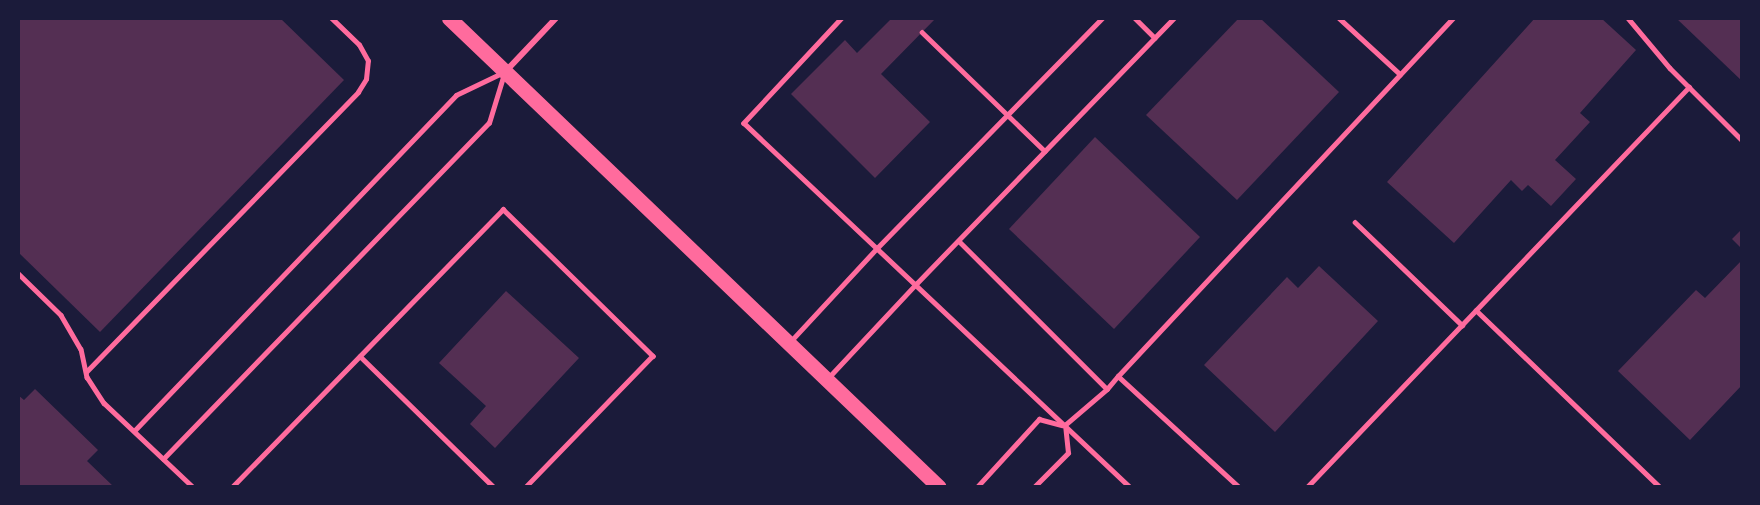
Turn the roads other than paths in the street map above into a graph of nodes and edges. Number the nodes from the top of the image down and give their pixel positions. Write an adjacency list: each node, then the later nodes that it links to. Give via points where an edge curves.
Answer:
1 (331, 18): 28 (lane, via 359,45 368,61 366,79 358,92)
2 (449, 18): 13 (main road)
3 (556, 18): 13 (street)
4 (842, 18): 21 (lane, via 744,123)
5 (1102, 18): 16 (lane)
6 (1135, 18): 12 (lane)
7 (1174, 18): 12 (lane)
8 (1339, 18): 14 (lane)
9 (1454, 18): 14 (lane)
10 (1628, 18): 15 (lane)
11 (922, 32): 16 (lane)
12 (1155, 38): 18 (lane)
13 (505, 72): 26 (main road); 33 (lane, via 456,95); 34 (lane, via 489,123)
14 (1400, 75): 29 (lane)
15 (1689, 87): 17 (lane); 24 (lane)
16 (1008, 114): 18 (lane); 21 (lane)
17 (1742, 140)
18 (1045, 151): 20 (lane)
19 (1355, 222): 25 (lane)
20 (959, 241): 23 (lane); 31 (lane)
21 (877, 248): 23 (lane); 26 (lane)
22 (18, 273): 28 (lane, via 60,315 81,349)
23 (916, 284): 30 (lane); 32 (lane)
24 (1476, 310): 25 (lane); 45 (lane)
25 (1462, 325): 44 (lane)
26 (789, 344): 30 (main road)
27 (360, 356): 36 (lane); 37 (lane); 38 (lane, via 503,209 653,357)
28 (86, 372): 33 (lane, via 104,403)
29 (1118, 376): 31 (lane); 43 (lane)
30 (827, 380): 39 (main road)
31 (1107, 389): 32 (lane)
32 (1065, 425): 40 (lane, via 1039,419); 41 (lane, via 1068,453); 42 (lane)
33 (134, 431): 34 (lane)
34 (163, 459): 35 (lane)
35 (193, 487)
36 (232, 487)
37 (494, 487)
38 (526, 487)
39 (939, 487)
40 (977, 487)
41 (1034, 487)
42 (1130, 487)
43 (1239, 487)
44 (1307, 487)
45 (1660, 487)

